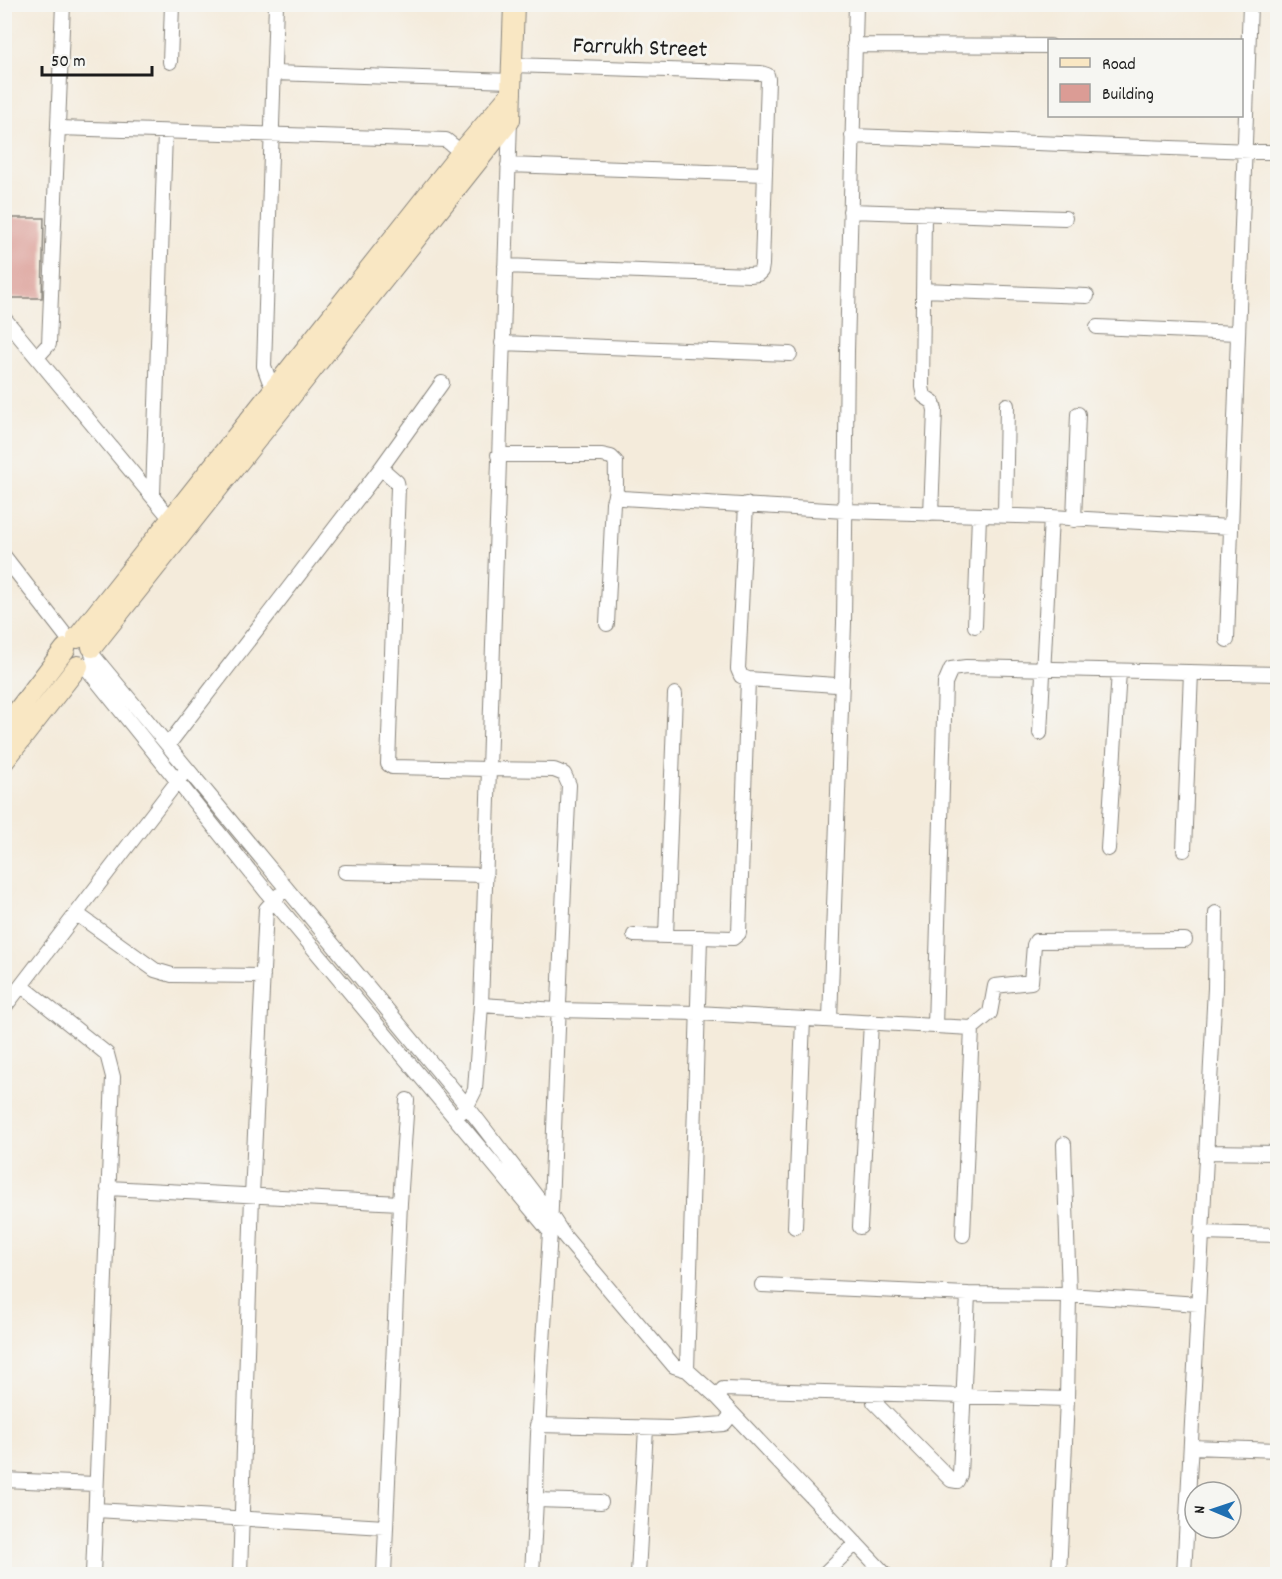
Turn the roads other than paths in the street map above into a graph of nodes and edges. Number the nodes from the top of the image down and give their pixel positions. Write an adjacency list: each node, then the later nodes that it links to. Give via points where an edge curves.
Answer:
1 (63, 4): 14 (street)
2 (172, 4): 10 (street)
3 (276, 4): 11 (street)
4 (514, 4): 12 (street)
5 (856, 4): 7 (street)
6 (1250, 4): 9 (street)
7 (855, 45): 8 (street); 17 (street)
8 (1048, 46)
9 (1245, 48): 18 (street)
10 (170, 62)
11 (274, 73): 12 (street, Farrukh Street); 16 (street)
12 (511, 80): 13 (street); 20 (street); 22 (street, Farrukh Street, via 750,72 767,75)
13 (510, 120): 20 (street); 21 (street)
14 (58, 128): 15 (street); 34 (street, via 49,344)
15 (165, 133): 16 (street); 42 (street)
16 (270, 136): 20 (street, via 446,140); 36 (street, via 264,366)
17 (852, 136): 18 (street); 23 (street)
18 (1244, 150): 19 (street); 31 (street)
19 (1278, 152)
20 (468, 159): 36 (street)
21 (508, 165): 22 (street); 26 (street)
22 (765, 174): 26 (street, via 762,265 758,274)
23 (850, 211): 24 (street); 44 (street)
24 (924, 214): 25 (street); 27 (street)
25 (1065, 218)
26 (505, 266): 32 (street)
27 (923, 290): 28 (street); 45 (street, via 922,387 935,410)
28 (1087, 296)
29 (4, 318): 34 (street)
30 (1097, 327): 31 (street)
31 (1237, 333): 51 (street)
32 (502, 343): 33 (street); 39 (street)
33 (790, 354)
34 (38, 356): 42 (street)
35 (442, 383): 40 (street)
36 (281, 394): 50 (street)
37 (1008, 405): 47 (street)
38 (1078, 414): 49 (street)
39 (498, 455): 41 (street, via 611,457 616,462); 68 (street)
40 (381, 468): 66 (street); 68 (street, via 398,482 388,764)
41 (616, 494): 43 (street, via 622,498); 53 (street)
42 (153, 495): 50 (street)
43 (746, 504): 44 (street); 61 (street, via 738,669)
44 (845, 511): 45 (street); 89 (street)
45 (932, 514): 46 (street)
46 (979, 515): 47 (street); 54 (street)
47 (1005, 516): 48 (street)
48 (1051, 518): 49 (street); 57 (street)
49 (1074, 519): 51 (street)
50 (177, 526): 56 (street)
51 (1230, 527): 55 (street)
52 (4, 556): 56 (street)
53 (607, 624)
54 (975, 626)
55 (1227, 640)
56 (80, 651): 64 (street); 66 (street); 67 (street); 69 (street)
57 (1045, 669): 58 (street); 65 (street); 91 (street, via 951,669 945,683)
58 (1119, 671): 59 (street); 70 (street)
59 (1191, 672): 60 (street); 71 (street)
60 (1278, 674)
61 (748, 679): 62 (street); 80 (street, via 739,933 733,938)
62 (836, 685)
63 (675, 694): 79 (street)
64 (4, 729)
65 (1040, 733)
66 (168, 746): 69 (street)
67 (4, 761)
68 (489, 769): 73 (street); 86 (street, via 554,770 564,774 569,785)
69 (183, 774): 74 (street); 75 (street); 77 (street)
70 (1108, 849)
71 (1185, 850)
72 (345, 872): 73 (street)
73 (486, 874): 84 (street)
74 (286, 888): 75 (street); 94 (street)
75 (273, 900): 82 (street, via 266,909); 95 (street)
76 (1216, 913): 97 (street)
77 (77, 914): 82 (street, via 155,970 172,975); 83 (street)
78 (634, 935): 79 (street)
79 (666, 936): 80 (street)
80 (700, 938): 87 (street)
81 (1185, 940): 92 (street, via 1036,940 1030,982 995,987 990,1013)
82 (263, 976): 100 (street)
83 (21, 986): 85 (street); 99 (street, via 107,1053 113,1077)
84 (481, 1005): 86 (street); 94 (street, via 475,1090)
85 (4, 1008)
86 (558, 1010): 87 (street); 102 (street)
87 (697, 1013): 88 (street); 114 (street)
88 (802, 1019): 89 (street); 103 (street)
89 (830, 1020): 90 (street)
90 (871, 1022): 91 (street); 104 (street)
91 (935, 1026): 92 (street)
92 (972, 1028): 107 (street)
93 (407, 1100): 101 (street)
94 (467, 1106): 95 (street); 102 (street)
95 (456, 1117): 105 (street)
96 (1064, 1144): 112 (street)
97 (1206, 1152): 98 (street); 106 (street)
98 (1278, 1153)
99 (108, 1188): 100 (street); 125 (street)
100 (252, 1196): 101 (street); 129 (street)
101 (400, 1203): 130 (street)
102 (550, 1214): 105 (street); 109 (street)
103 (795, 1227)
104 (860, 1227)
105 (549, 1232): 109 (street); 120 (street)
106 (1201, 1233): 108 (street); 113 (street)
107 (963, 1235)
108 (1278, 1235)
109 (565, 1237): 114 (street, via 674,1366)
110 (762, 1285): 111 (street)
111 (969, 1294): 112 (street); 116 (street)
112 (1069, 1295): 113 (street); 118 (street)
113 (1198, 1304): 122 (street)
114 (687, 1370): 117 (street)
115 (874, 1394): 116 (street); 116 (street, via 874,1402 951,1480 957,1481); 117 (street, via 723,1389)
116 (963, 1395): 118 (street)
117 (717, 1397): 119 (street)
118 (1067, 1399): 139 (street)
119 (732, 1414): 121 (street, via 724,1424); 131 (street)
120 (537, 1425): 121 (street); 126 (street)
121 (646, 1428): 136 (street)
122 (1191, 1447): 123 (street); 140 (street)
123 (1278, 1450)
124 (4, 1480): 125 (street)
125 (95, 1484): 128 (street)
126 (536, 1500): 127 (street); 135 (street)
127 (601, 1502)
128 (96, 1510): 129 (street); 132 (street)
129 (243, 1518): 130 (street); 133 (street)
130 (386, 1527): 134 (street)
131 (856, 1543): 137 (street); 138 (street)
132 (93, 1575)
133 (240, 1575)
134 (384, 1575)
135 (532, 1575)
136 (638, 1575)
137 (824, 1575)
138 (885, 1575)
139 (1059, 1575)
140 (1184, 1575)

